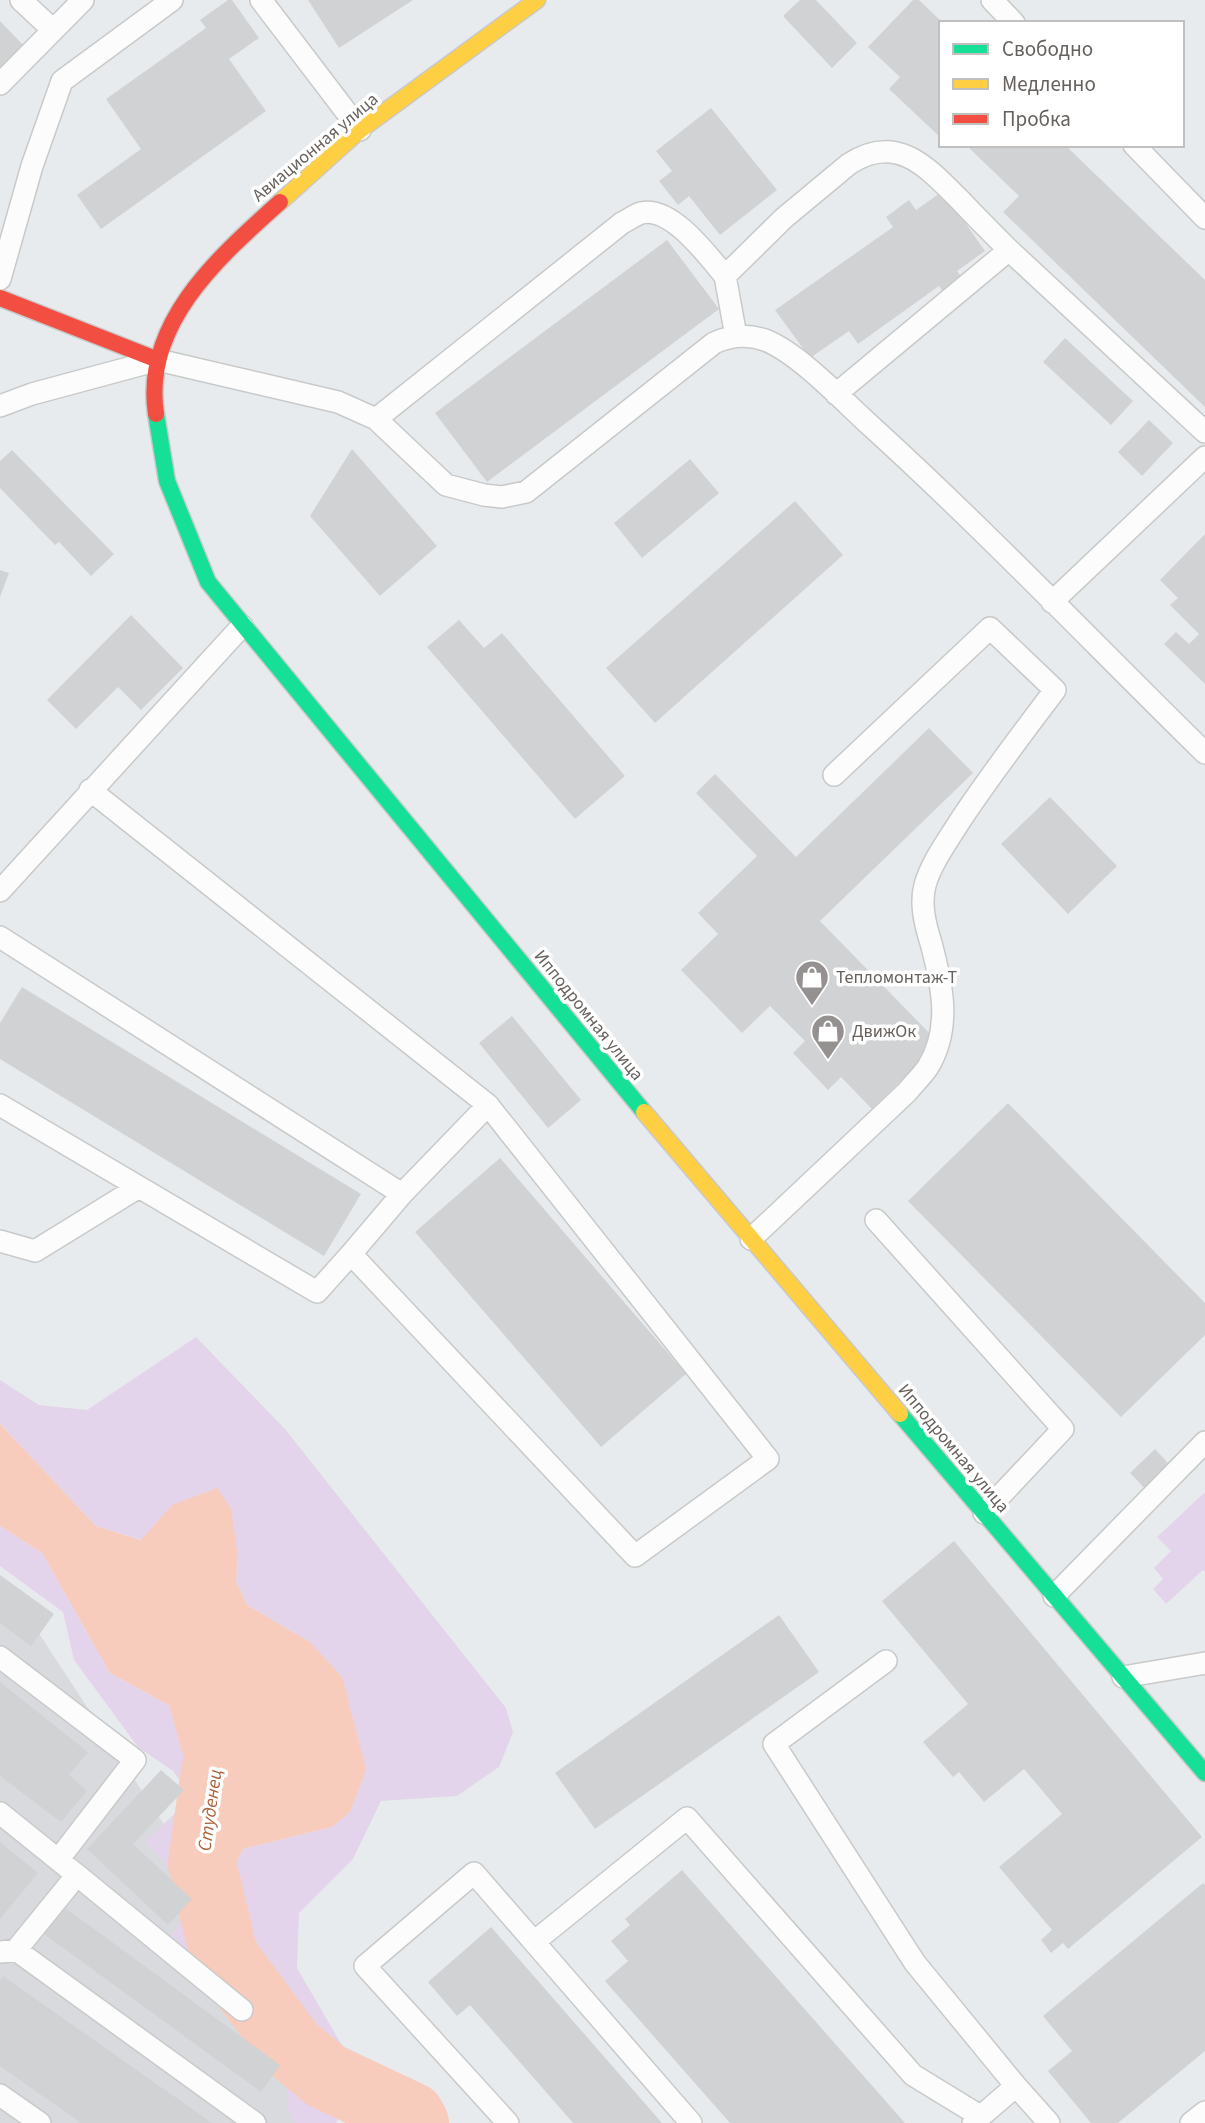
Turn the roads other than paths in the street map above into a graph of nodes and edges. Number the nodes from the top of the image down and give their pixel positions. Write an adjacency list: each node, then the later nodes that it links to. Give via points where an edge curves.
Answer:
1 (22, 0): 8 (lane)
2 (83, 0): 8 (lane)
3 (172, 0): 15 (lane, via 62,81)
4 (261, 0): 10 (lane)
5 (537, 0): 10 (main road, Авиационная улица)
6 (992, 0): 7 (lane)
7 (1012, 21)
8 (53, 30): 9 (lane)
9 (0, 84)
10 (360, 130): 18 (main road, Авиационная улица, via 220,256 174,320)
11 (1136, 147): 12 (lane)
12 (1205, 218)
13 (1009, 250): 14 (lane, via 928,168 895,152 879,151 849,164); 19 (lane); 22 (lane)
14 (725, 276): 17 (lane); 21 (lane, via 680,226 662,215 640,213)
15 (0, 279)
16 (0, 298): 18 (main road)
17 (736, 336): 19 (lane, via 773,345); 21 (lane, via 704,350 526,492 502,497 446,485)
18 (158, 360): 20 (lane); 21 (lane, via 338,402); 25 (main road, Ипподромная улица, via 155,406 167,481 208,582)
19 (836, 394): 24 (lane, via 924,474)
20 (0, 406)
21 (376, 419)
22 (1205, 432)
23 (1205, 457): 24 (lane)
24 (1052, 603): 26 (lane)
25 (242, 626): 28 (lane); 36 (main road, Ипподромная улица)
26 (1205, 753)
27 (834, 775): 36 (lane, via 990,628 1055,690 984,785 925,885 926,926 943,997 943,1024 928,1067)
28 (90, 790): 29 (lane); 32 (lane)
29 (0, 891)
30 (0, 937): 34 (lane)
31 (0, 1105): 33 (lane)
32 (488, 1105): 34 (lane); 38 (lane, via 768,1459 635,1556)
33 (139, 1187): 37 (lane, via 35,1251); 38 (lane, via 317,1292)
34 (402, 1194): 38 (lane)
35 (876, 1220): 40 (lane, via 1063,1429)
36 (751, 1239): 40 (main road, Ипподромная улица)
37 (0, 1241)
38 (351, 1254)
39 (1205, 1442): 41 (lane)
40 (984, 1513): 41 (main road, Ипподромная улица)
41 (1054, 1596): 45 (main road, Ипподромная улица)
42 (0, 1657): 48 (lane, via 135,1760)
43 (886, 1661): 53 (lane, via 774,1744 915,1963)
44 (1205, 1663): 45 (lane)
45 (1123, 1676): 46 (main road, Ипподромная улица)
46 (1205, 1773)
47 (0, 1813): 48 (lane)
48 (58, 1860): 49 (lane)
49 (77, 1875): 51 (lane); 52 (lane)
50 (534, 1942): 56 (lane, via 687,1818 913,2075); 59 (lane, via 474,1873 365,1966); 60 (lane)
51 (8, 1951): 58 (lane)
52 (242, 2010)
53 (1016, 2086): 56 (lane); 61 (lane)
54 (0, 2095): 57 (lane)
55 (1205, 2112): 62 (lane)
56 (977, 2120)
57 (40, 2123)
58 (255, 2123)
59 (508, 2123)
60 (691, 2123)
61 (1049, 2123)
62 (1191, 2123)

